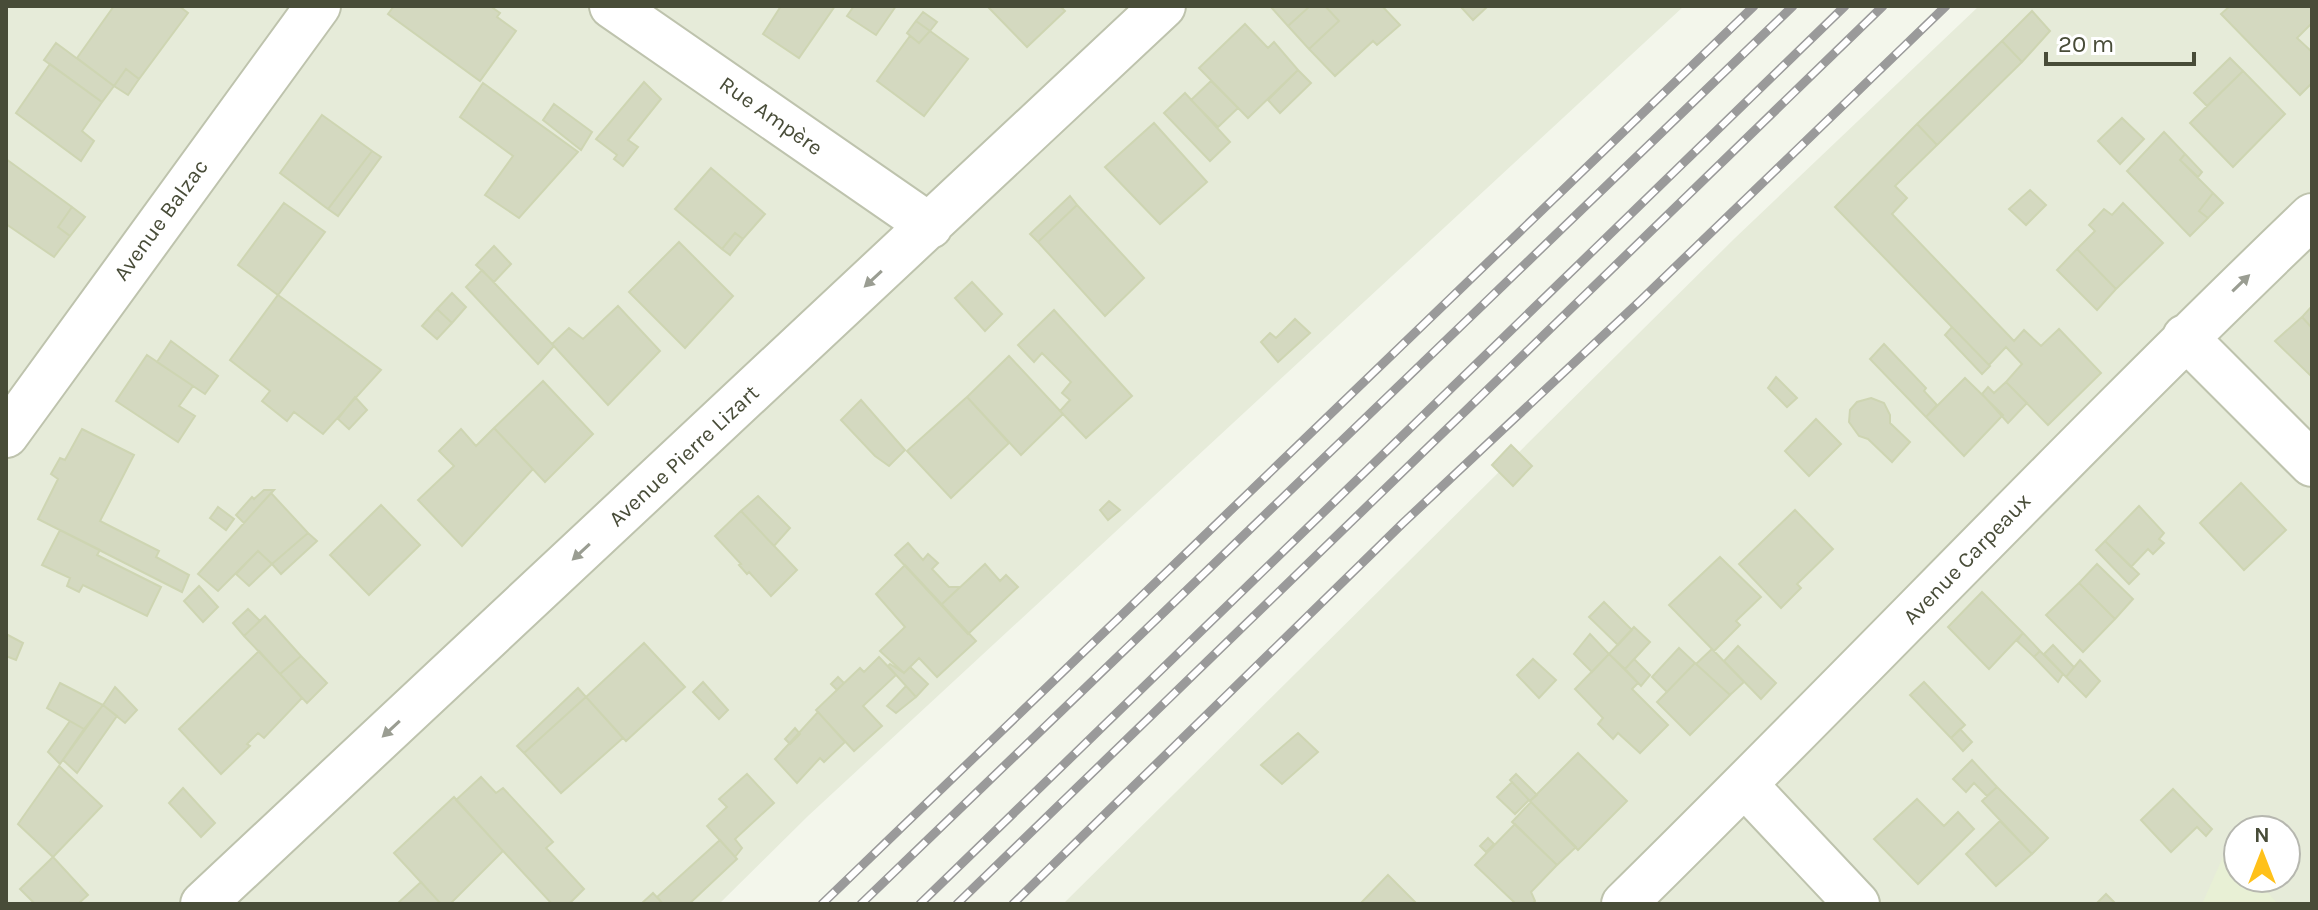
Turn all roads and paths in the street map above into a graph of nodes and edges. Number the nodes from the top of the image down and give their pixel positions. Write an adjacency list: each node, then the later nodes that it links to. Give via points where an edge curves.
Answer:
1 (318, 6): 7 (street, Avenue Balzac)
2 (612, 6): 5 (street, Rue Ampère)
3 (1163, 6): 5 (street, Avenue Pierre Lizart)
4 (2312, 216): 6 (street, Avenue Carpeaux, one-way to 4)
5 (930, 226): 10 (street, Avenue Pierre Lizart, one-way to 10)
6 (2185, 337): 8 (street); 9 (street, Avenue Carpeaux)
7 (6, 435)
8 (2312, 464)
9 (1745, 785): 11 (street, Avenue Carpeaux); 12 (street)
10 (203, 904)
11 (1624, 904)
12 (1857, 904)

